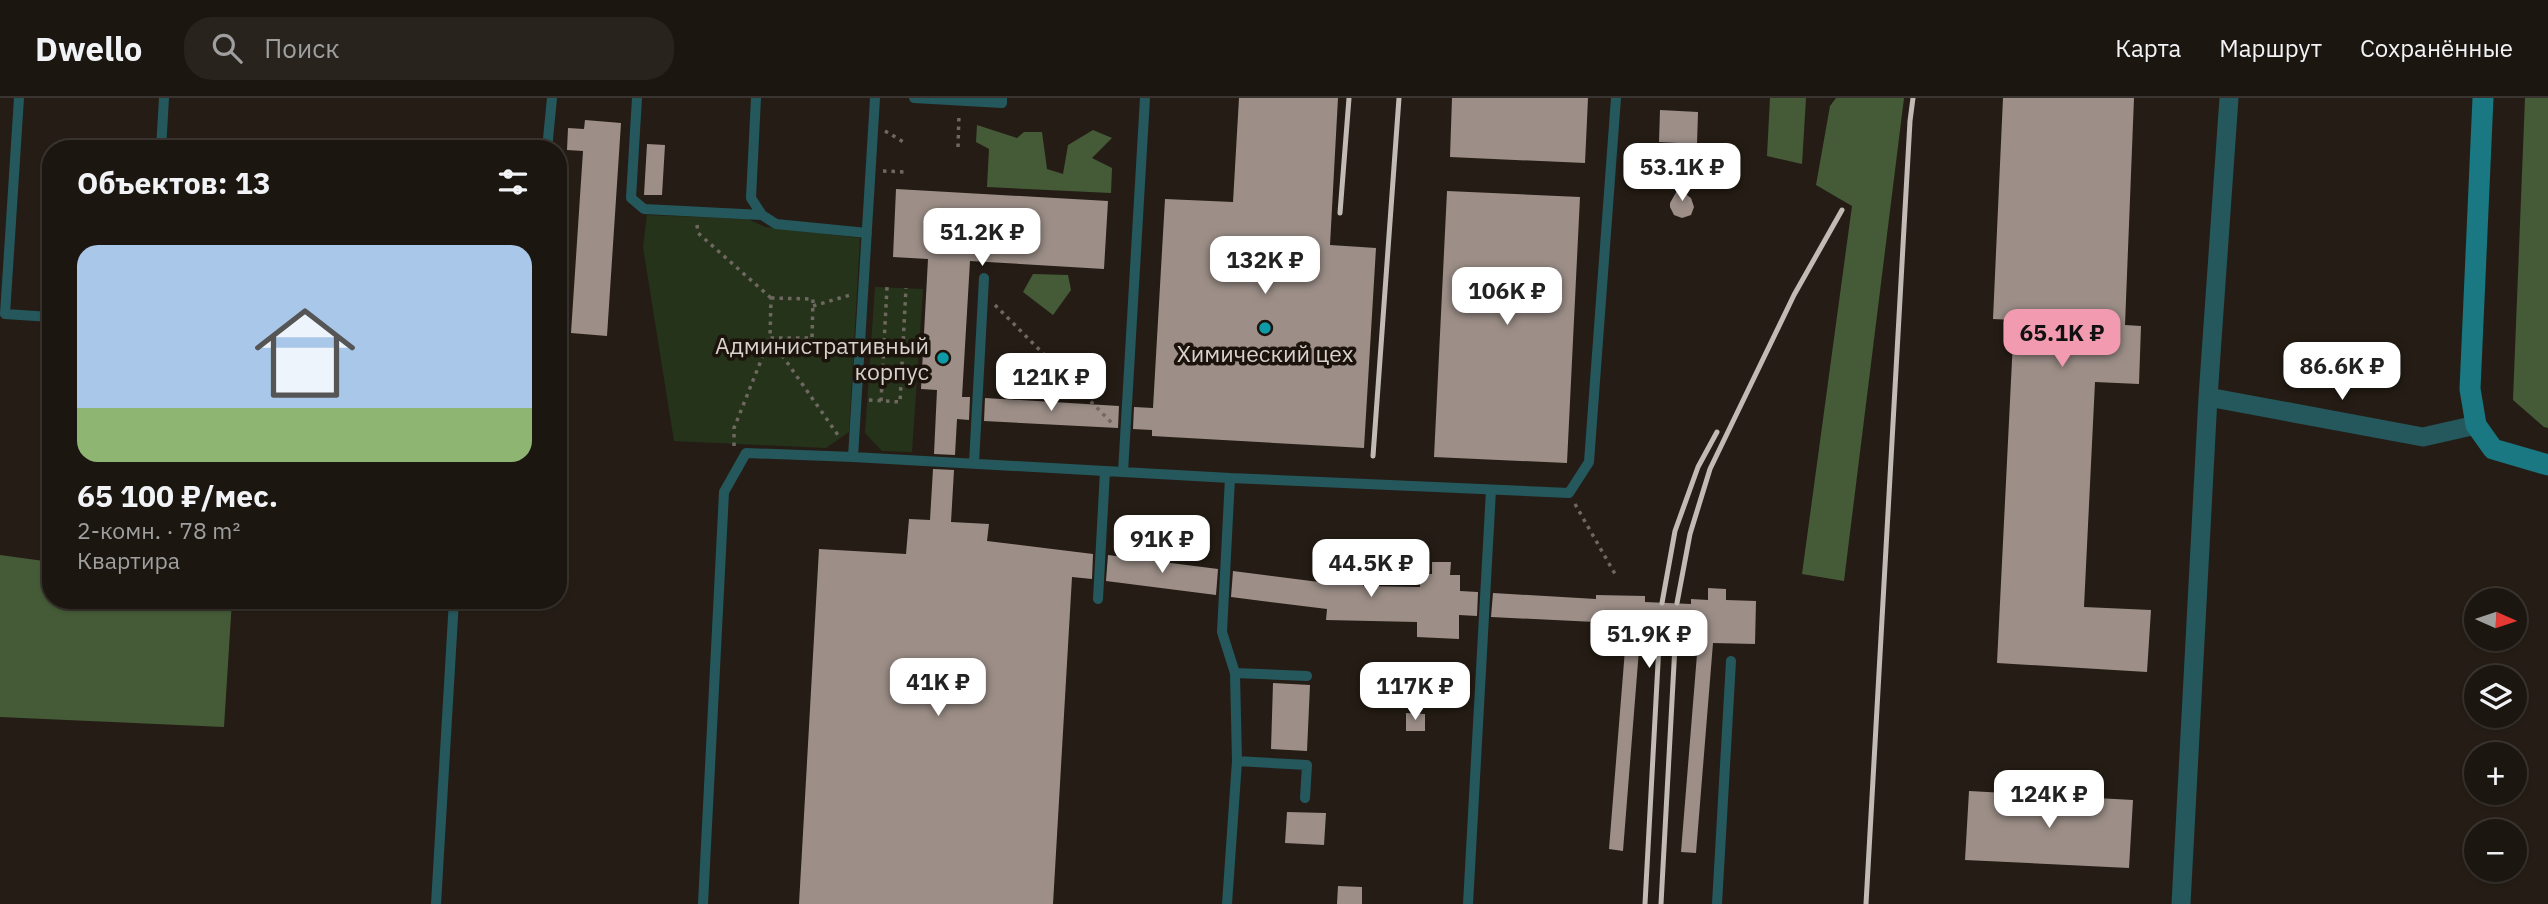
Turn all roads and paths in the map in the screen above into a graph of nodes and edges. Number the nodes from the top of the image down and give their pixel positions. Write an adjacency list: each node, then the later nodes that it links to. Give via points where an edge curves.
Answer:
1 (19, 98): 31 (lane, via 5,314)
2 (164, 98): 15 (lane)
3 (552, 98): 16 (lane)
4 (637, 98): 21 (lane, via 631,198 644,209)
5 (756, 98): 22 (lane, via 751,198)
6 (875, 98): 14 (lane)
7 (914, 98): 13 (lane)
8 (1002, 98): 13 (lane, via 1002,103)
9 (1145, 98): 37 (lane)
10 (1616, 98): 46 (lane, via 1589,462)
11 (2230, 98): 33 (street)
12 (2483, 98): 36 (main road, via 2470,389)
13 (959, 100): 18 (path)
14 (874, 125): 17 (path); 19 (lane)
15 (162, 140)
16 (548, 140)
17 (907, 145)
18 (958, 147)
19 (871, 171): 20 (path); 23 (lane)
20 (906, 172)
21 (695, 212): 22 (lane); 29 (path, via 698,233)
22 (762, 215): 23 (lane, via 776,225)
23 (867, 233): 27 (lane)
24 (984, 278): 28 (lane)
25 (887, 287): 35 (path)
26 (906, 288): 35 (path, via 900,402)
27 (863, 291): 30 (path); 34 (lane)
28 (983, 294): 37 (path); 40 (lane)
29 (771, 298): 30 (path, via 813,299); 32 (path)
30 (813, 306): 32 (path, via 812,338)
31 (42, 316)
32 (770, 338): 38 (path, via 734,428 734,446); 39 (path)
33 (2208, 397): 36 (street, via 2423,437); 60 (street)
34 (856, 400): 35 (path); 39 (lane)
35 (881, 401)
36 (2476, 425): 41 (main road, via 2493,449)
37 (1125, 435): 43 (lane)
38 (746, 453): 39 (lane); 56 (lane, via 724,492)
39 (853, 457): 40 (lane)
40 (974, 463): 42 (lane)
41 (2548, 465)
42 (1105, 471): 43 (lane); 48 (lane)
43 (1123, 472): 44 (lane)
44 (1230, 478): 45 (lane); 51 (lane, via 1222,632)
45 (1491, 490): 46 (lane); 58 (lane)
46 (1569, 494): 47 (path)
47 (1615, 574)
48 (1098, 599)
49 (453, 609): 55 (lane)
50 (1731, 661): 59 (lane)
51 (1235, 673): 52 (lane); 53 (lane)
52 (1307, 676)
53 (1237, 761): 54 (lane, via 1307,765); 57 (lane)
54 (1305, 798)
55 (436, 904)
56 (703, 904)
57 (1227, 904)
58 (1468, 904)
59 (1717, 904)
60 (2181, 904)

